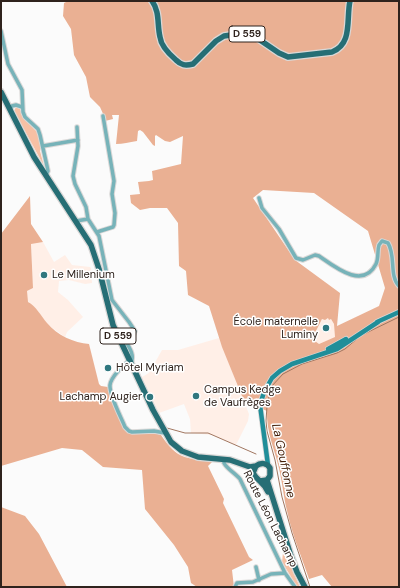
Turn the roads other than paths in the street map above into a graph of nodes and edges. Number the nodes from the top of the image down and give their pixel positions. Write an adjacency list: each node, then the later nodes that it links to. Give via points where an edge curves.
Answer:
1 (152, 1): 2 (main road, D 559, via 157,12 162,44 180,63 188,65 193,64 224,36 238,34 260,39 288,57 338,50 346,40)
2 (350, 1)
3 (1, 31): 5 (street, via 6,58 22,90)
4 (1, 92): 6 (main road, Route Léon Lachamp / D 559)
5 (22, 107): 6 (street, via 16,105); 10 (street, Route Léon Lachamp, via 25,117 38,129)
6 (10, 110): 11 (main road, Route Léon Lachamp / D 559)
7 (103, 116): 15 (street, via 114,181 112,194 115,213 113,227)
8 (77, 127): 9 (street)
9 (78, 140): 10 (street); 13 (street, via 78,155 73,176)
10 (43, 146): 11 (street, Route Léon Lachamp, via 48,171)
11 (46, 175): 14 (main road, Route Léon Lachamp / D 559)
12 (259, 198): 16 (street, via 262,208 300,260 319,256 346,274 363,275 369,273 376,264 382,241 388,243 392,253 394,279)
13 (88, 218): 14 (street); 15 (street)
14 (76, 221): 18 (main road, Route Léon Lachamp / D 559, via 93,251 113,325)
15 (97, 232): 18 (street, via 111,296 135,331 125,338 132,355)
16 (399, 286)
17 (399, 312): 20 (street, via 278,372 268,384 260,406)
18 (130, 362): 19 (main road, Route Léon Lachamp / D 559); 19 (street, via 110,384 111,393 125,427 132,432)
19 (165, 433): 21 (main road, Route Léon Lachamp / D 559, via 178,449 187,454)
20 (266, 454): 22 (street); 23 (street)
21 (224, 461): 22 (main road, Route Léon Lachamp, via 250,467); 24 (main road, Route Léon Lachamp); 29 (street, Route Léon Lachamp, via 240,479)
22 (259, 465): 23 (main road); 24 (main road)
23 (268, 465): 25 (main road, via 271,472)
24 (254, 473): 26 (main road)
25 (267, 480): 26 (main road); 27 (main road, Route Léon Lachamp)
26 (260, 481): 27 (main road, Route Léon Lachamp, via 266,488)
27 (281, 525): 33 (main road, Route Léon Lachamp, via 297,572)
28 (256, 567): 30 (street)
29 (285, 573): 30 (street, via 271,574); 32 (street, Route Léon Lachamp)
30 (259, 580): 31 (street, via 237,583)
31 (235, 587)
32 (295, 587)
33 (305, 587)

